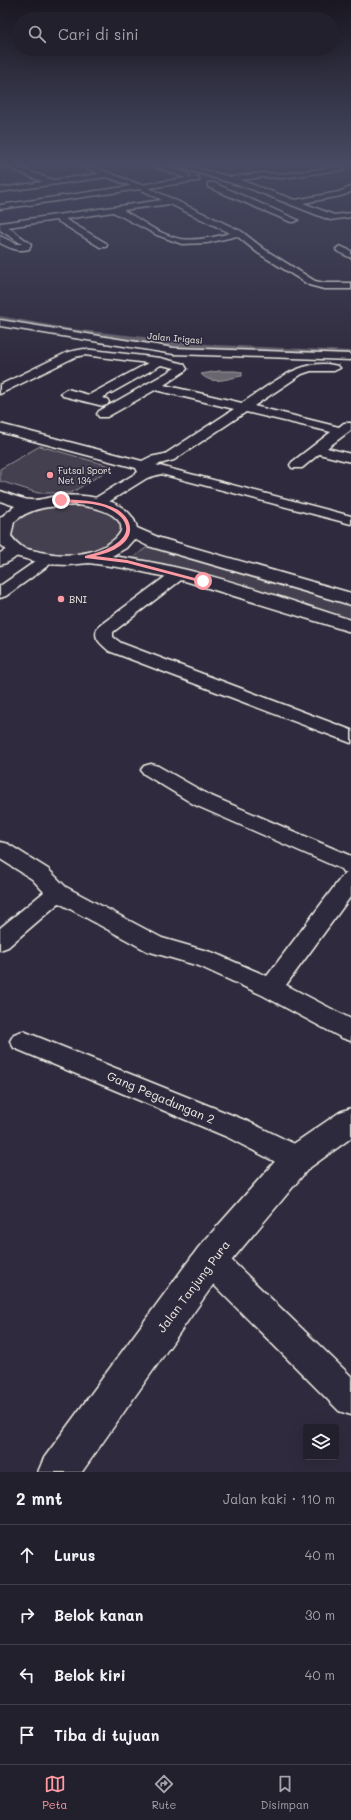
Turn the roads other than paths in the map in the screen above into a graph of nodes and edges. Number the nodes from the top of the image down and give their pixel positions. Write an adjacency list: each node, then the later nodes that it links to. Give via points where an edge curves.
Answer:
1 (12, 234): 8 (street, via 27,244)
2 (84, 234): 7 (street)
3 (163, 234): 4 (street, via 177,241 189,242)
4 (236, 234)
5 (239, 234): 12 (street, via 261,252 312,283 324,286)
6 (0, 238): 8 (street, via 14,247)
7 (103, 245)
8 (20, 247): 10 (street)
9 (340, 249): 11 (street)
10 (31, 252)
11 (351, 255)
12 (351, 286)
13 (0, 314): 16 (street, Jalan Irigasi)
14 (0, 323): 15 (street)
15 (38, 330): 17 (street); 20 (street, via 174,352)
16 (149, 336)
17 (19, 338)
18 (219, 342): 19 (street)
19 (351, 348)
20 (351, 357)
21 (160, 362): 23 (street, via 180,366 181,369); 24 (street, via 84,352 72,354); 26 (street)
22 (345, 368): 28 (street, via 310,368 298,372)
23 (155, 386): 27 (street); 28 (street)
24 (0, 390)
25 (67, 393): 26 (street)
26 (91, 399): 27 (street)
27 (118, 406): 29 (street)
28 (244, 407): 31 (street); 33 (street)
29 (103, 414)
30 (0, 428): 36 (street)
31 (346, 428): 32 (street)
32 (317, 450): 34 (street); 35 (street)
33 (169, 457): 36 (street, via 155,460); 37 (street, via 168,464)
34 (351, 458)
35 (297, 465)
36 (143, 471): 37 (street); 39 (street)
37 (160, 471): 42 (street)
38 (0, 496): 40 (street)
39 (97, 503): 40 (street, via 61,500); 43 (street, via 112,508 125,517)
40 (32, 506): 41 (street)
41 (3, 519): 44 (street, via 2,536)
42 (351, 520)
43 (129, 531): 45 (street, via 128,536 109,551); 50 (street, via 154,542)
44 (15, 550): 46 (street); 47 (street)
45 (87, 557): 46 (street); 48 (street, via 127,562)
46 (48, 559): 49 (street)
47 (0, 560)
48 (179, 574): 51 (street); 52 (street, via 105,630 105,639 115,646)
49 (0, 593)
50 (351, 599)
51 (351, 626)
52 (351, 737)
53 (151, 770): 55 (street, via 202,800)
54 (0, 849): 57 (street, via 40,874)
55 (351, 867)
56 (351, 880): 59 (street)
57 (58, 893): 58 (street); 59 (street, via 155,945 206,959)
58 (0, 941)
59 (271, 988): 60 (street)
60 (351, 1031)
61 (23, 1041): 63 (street, Gang Pegadungan 2, via 237,1129)
62 (351, 1121): 63 (street, Jalan Tanjung Pura)
63 (297, 1159): 64 (street, Jalan Tanjung Pura)
64 (210, 1260): 65 (street); 66 (street, Jalan Tanjung Pura)
65 (351, 1399)
66 (58, 1472)

